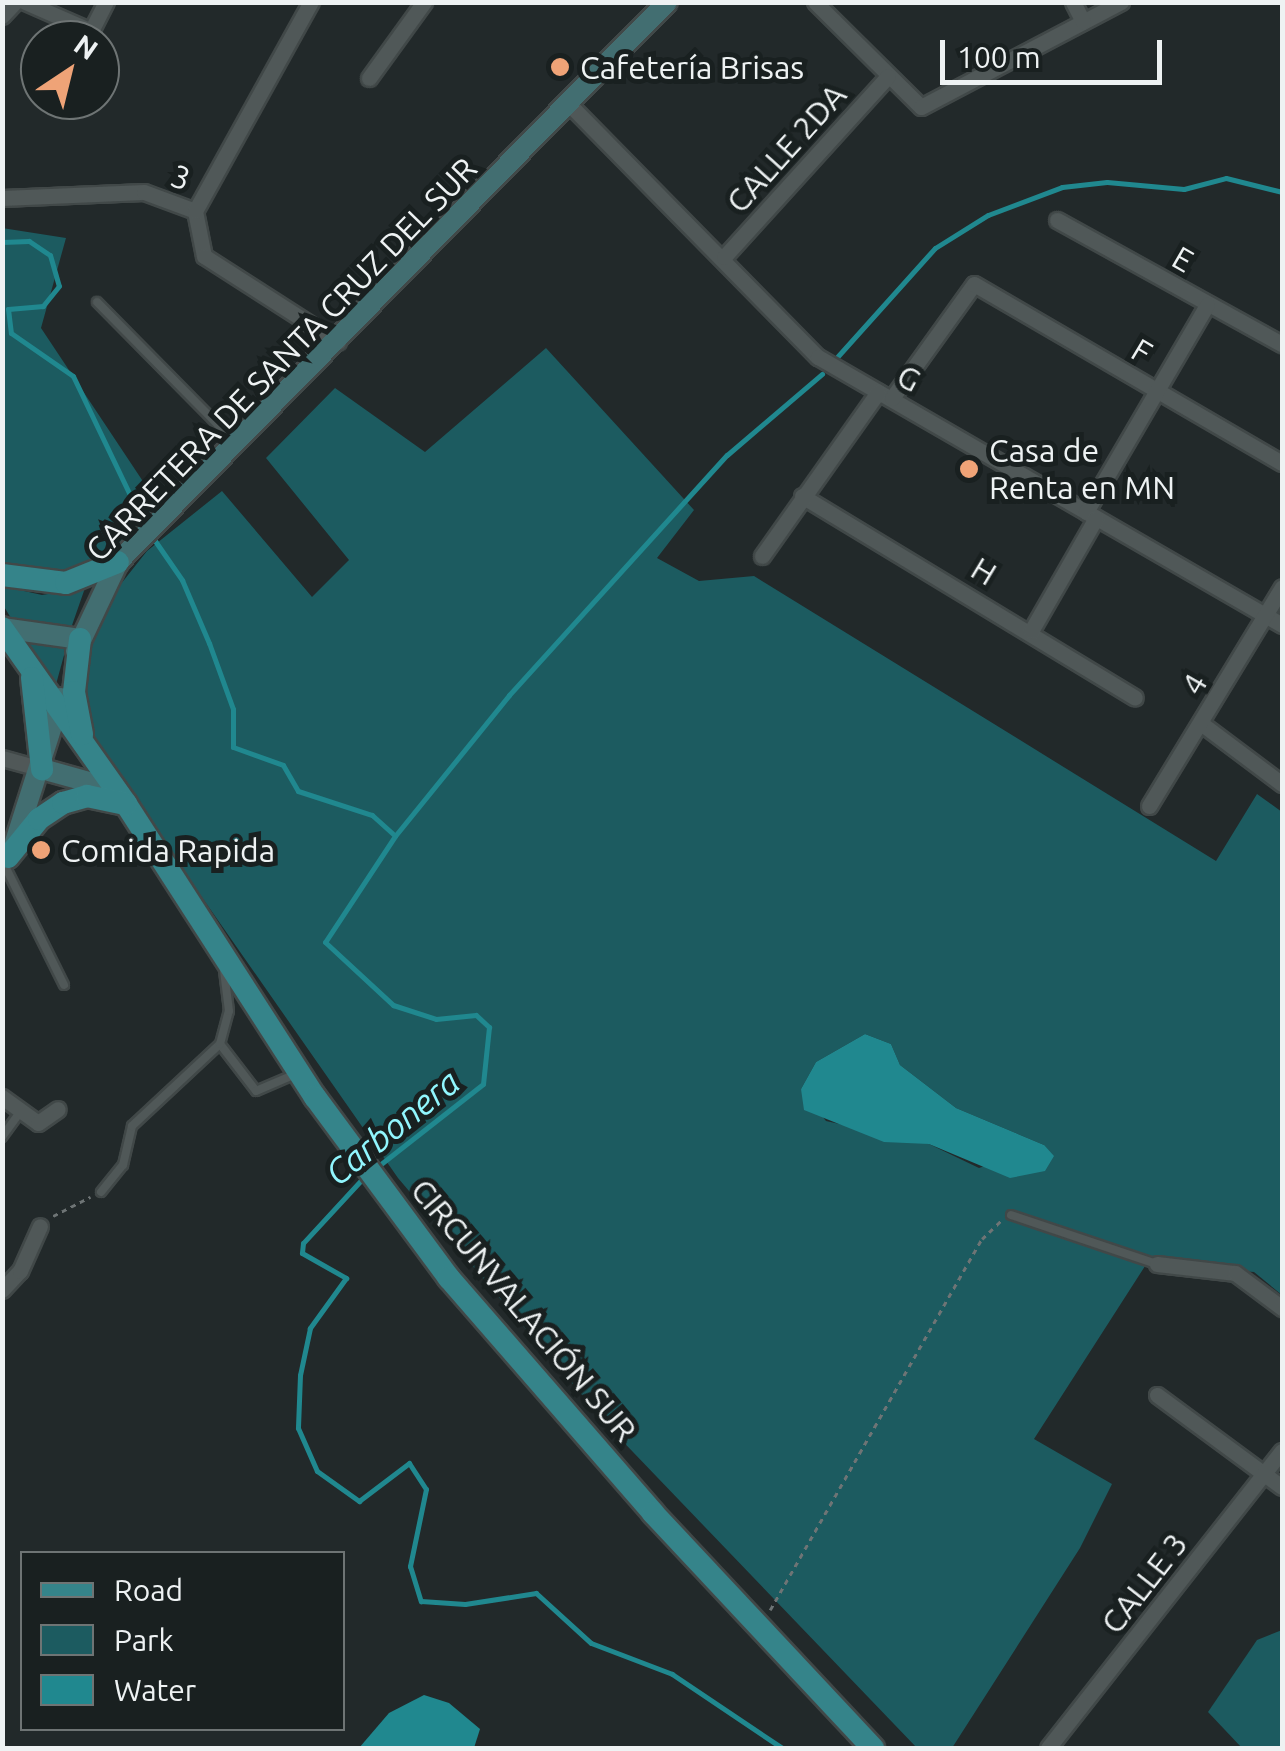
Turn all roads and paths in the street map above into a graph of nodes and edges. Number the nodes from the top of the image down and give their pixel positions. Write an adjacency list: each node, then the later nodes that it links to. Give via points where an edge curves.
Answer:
1 (16, 2): 10 (street)
2 (24, 2): 3 (street, via 90,31)
3 (106, 2)
4 (311, 2): 16 (street)
5 (424, 2): 13 (street)
6 (667, 2): 14 (main road, CARRETERA DE SANTA CRUZ DEL SUR)
7 (814, 2): 12 (street)
8 (1072, 2): 11 (street)
9 (1120, 2): 11 (street)
10 (2, 16)
11 (1083, 22): 12 (street, via 922,107)
12 (888, 76): 18 (street, CALLE 2DA)
13 (369, 78)
14 (569, 104): 18 (street, G); 21 (main road, CARRETERA DE SANTA CRUZ DEL SUR)
15 (2, 198): 16 (street, 3, via 144,192)
16 (195, 212): 21 (street, 3, via 204,256)
17 (1057, 220): 20 (street, E)
18 (724, 257): 24 (street, G, via 818,357)
19 (97, 302): 25 (lane)
20 (1207, 305): 22 (street, E); 23 (street)
21 (338, 342): 25 (main road, CARRETERA DE SANTA CRUZ DEL SUR)
22 (1282, 344)
23 (1156, 391): 24 (street, F, via 974,284); 26 (street, F); 28 (street)
24 (885, 395): 27 (street); 28 (street, G)
25 (236, 443): 30 (main road, CARRETERA DE SANTA CRUZ DEL SUR)
26 (1282, 462)
27 (802, 496): 29 (street); 36 (street, H)
28 (1091, 515): 33 (street, G); 36 (street)
29 (762, 556)
30 (118, 562): 31 (main road, via 66,582); 37 (main road, CARRETERA DE SANTA CRUZ DEL SUR)
31 (2, 575)
32 (1282, 587): 33 (street, 4)
33 (1266, 616): 34 (street, G); 41 (street, 4)
34 (1282, 625)
35 (2, 628): 37 (main road); 38 (main road, CIRCUNVALACIÓN SUR)
36 (1031, 631): 39 (street, H)
37 (80, 638): 40 (main road, CARRETERA DE SANTA CRUZ DEL SUR); 42 (main road, via 74,692)
38 (31, 669): 40 (main road, CIRCUNVALACIÓN SUR); 44 (main road)
39 (1135, 698)
40 (58, 707): 42 (main road, CIRCUNVALACIÓN SUR); 44 (main road, CARRETERA DE SANTA CRUZ DEL SUR)
41 (1202, 724): 45 (street); 47 (street, 4)
42 (84, 743): 46 (main road, CIRCUNVALACIÓN SUR)
43 (2, 758): 44 (street)
44 (42, 769): 46 (main road); 48 (main road, CARRETERA DE SANTA CRUZ DEL SUR)
45 (1282, 784)
46 (121, 797): 48 (main road, via 63,803 40,819); 49 (main road, CIRCUNVALACIÓN SUR)
47 (1149, 806)
48 (5, 862): 50 (lane)
49 (221, 952): 51 (lane, via 229,1011); 52 (main road, CIRCUNVALACIÓN SUR)
50 (64, 985)
51 (220, 1044): 52 (lane, via 256,1091); 57 (lane, via 132,1126 123,1166)
52 (299, 1072): 67 (main road, CIRCUNVALACIÓN SUR, via 449,1278)
53 (2, 1097): 55 (street)
54 (58, 1109): 55 (street, via 38,1123)
55 (21, 1111): 56 (lane)
56 (2, 1137)
57 (102, 1192): 59 (path)
58 (1011, 1215): 60 (lane); 67 (path, via 982,1240)
59 (40, 1226): 61 (street, via 20,1270)
60 (1157, 1264): 62 (street, via 1236,1273)
61 (2, 1290)
62 (1282, 1308)
63 (1157, 1395): 65 (street)
64 (1282, 1450): 65 (street, CALLE 3)
65 (1265, 1474): 66 (street); 69 (street, CALLE 3)
66 (1282, 1487)
67 (759, 1629): 68 (main road, CIRCUNVALACIÓN SUR)
68 (873, 1748)
69 (1048, 1748)

